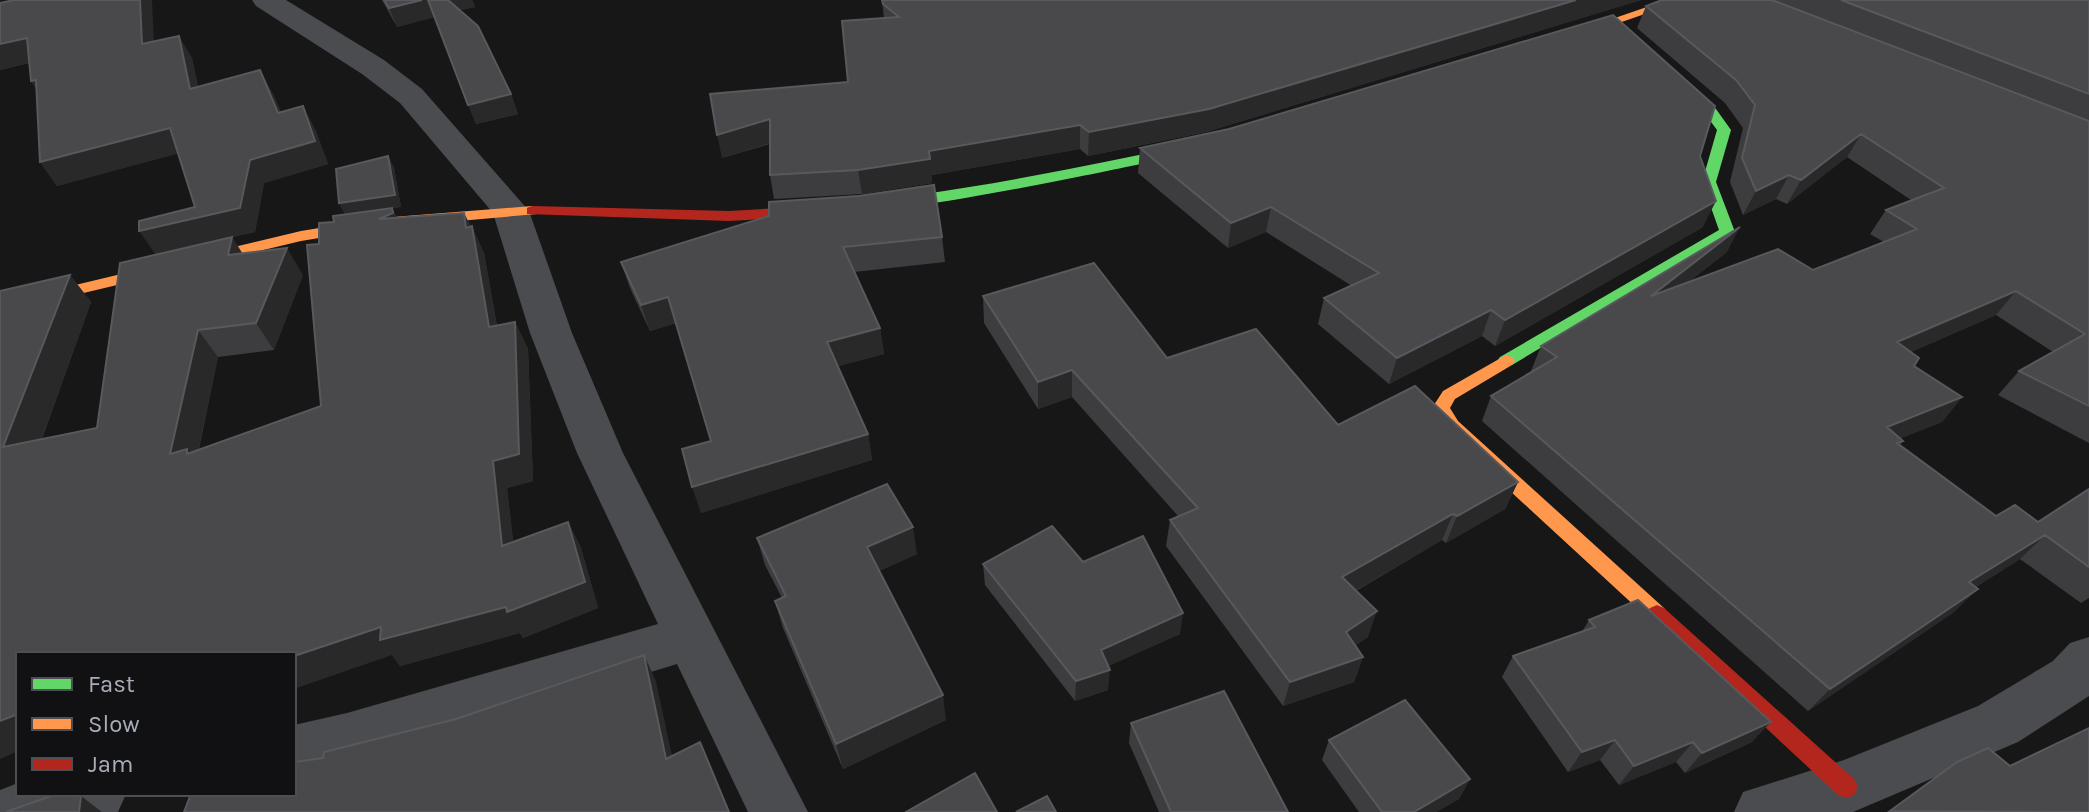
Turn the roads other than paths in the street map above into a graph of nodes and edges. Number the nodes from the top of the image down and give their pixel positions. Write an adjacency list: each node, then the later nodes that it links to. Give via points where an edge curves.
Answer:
1 (266, 0): 6 (street, via 411,96)
2 (1679, 0): 3 (street, via 1615,29)
3 (1549, 43)
4 (1655, 63): 11 (street, via 1724,130 1709,182 1727,232 1449,395 1441,408 1451,426)
5 (1213, 144): 6 (street, via 1049,178 862,208 729,216)
6 (511, 211): 7 (street, via 301,236); 8 (street, via 594,440)
7 (0, 308)
8 (689, 638): 10 (street); 14 (street)
9 (2089, 660): 11 (street, via 2072,678 1998,724)
10 (296, 751)
11 (1846, 787): 15 (street)
12 (88, 796): 13 (street)
13 (16, 812)
14 (778, 812)
15 (1764, 812)

